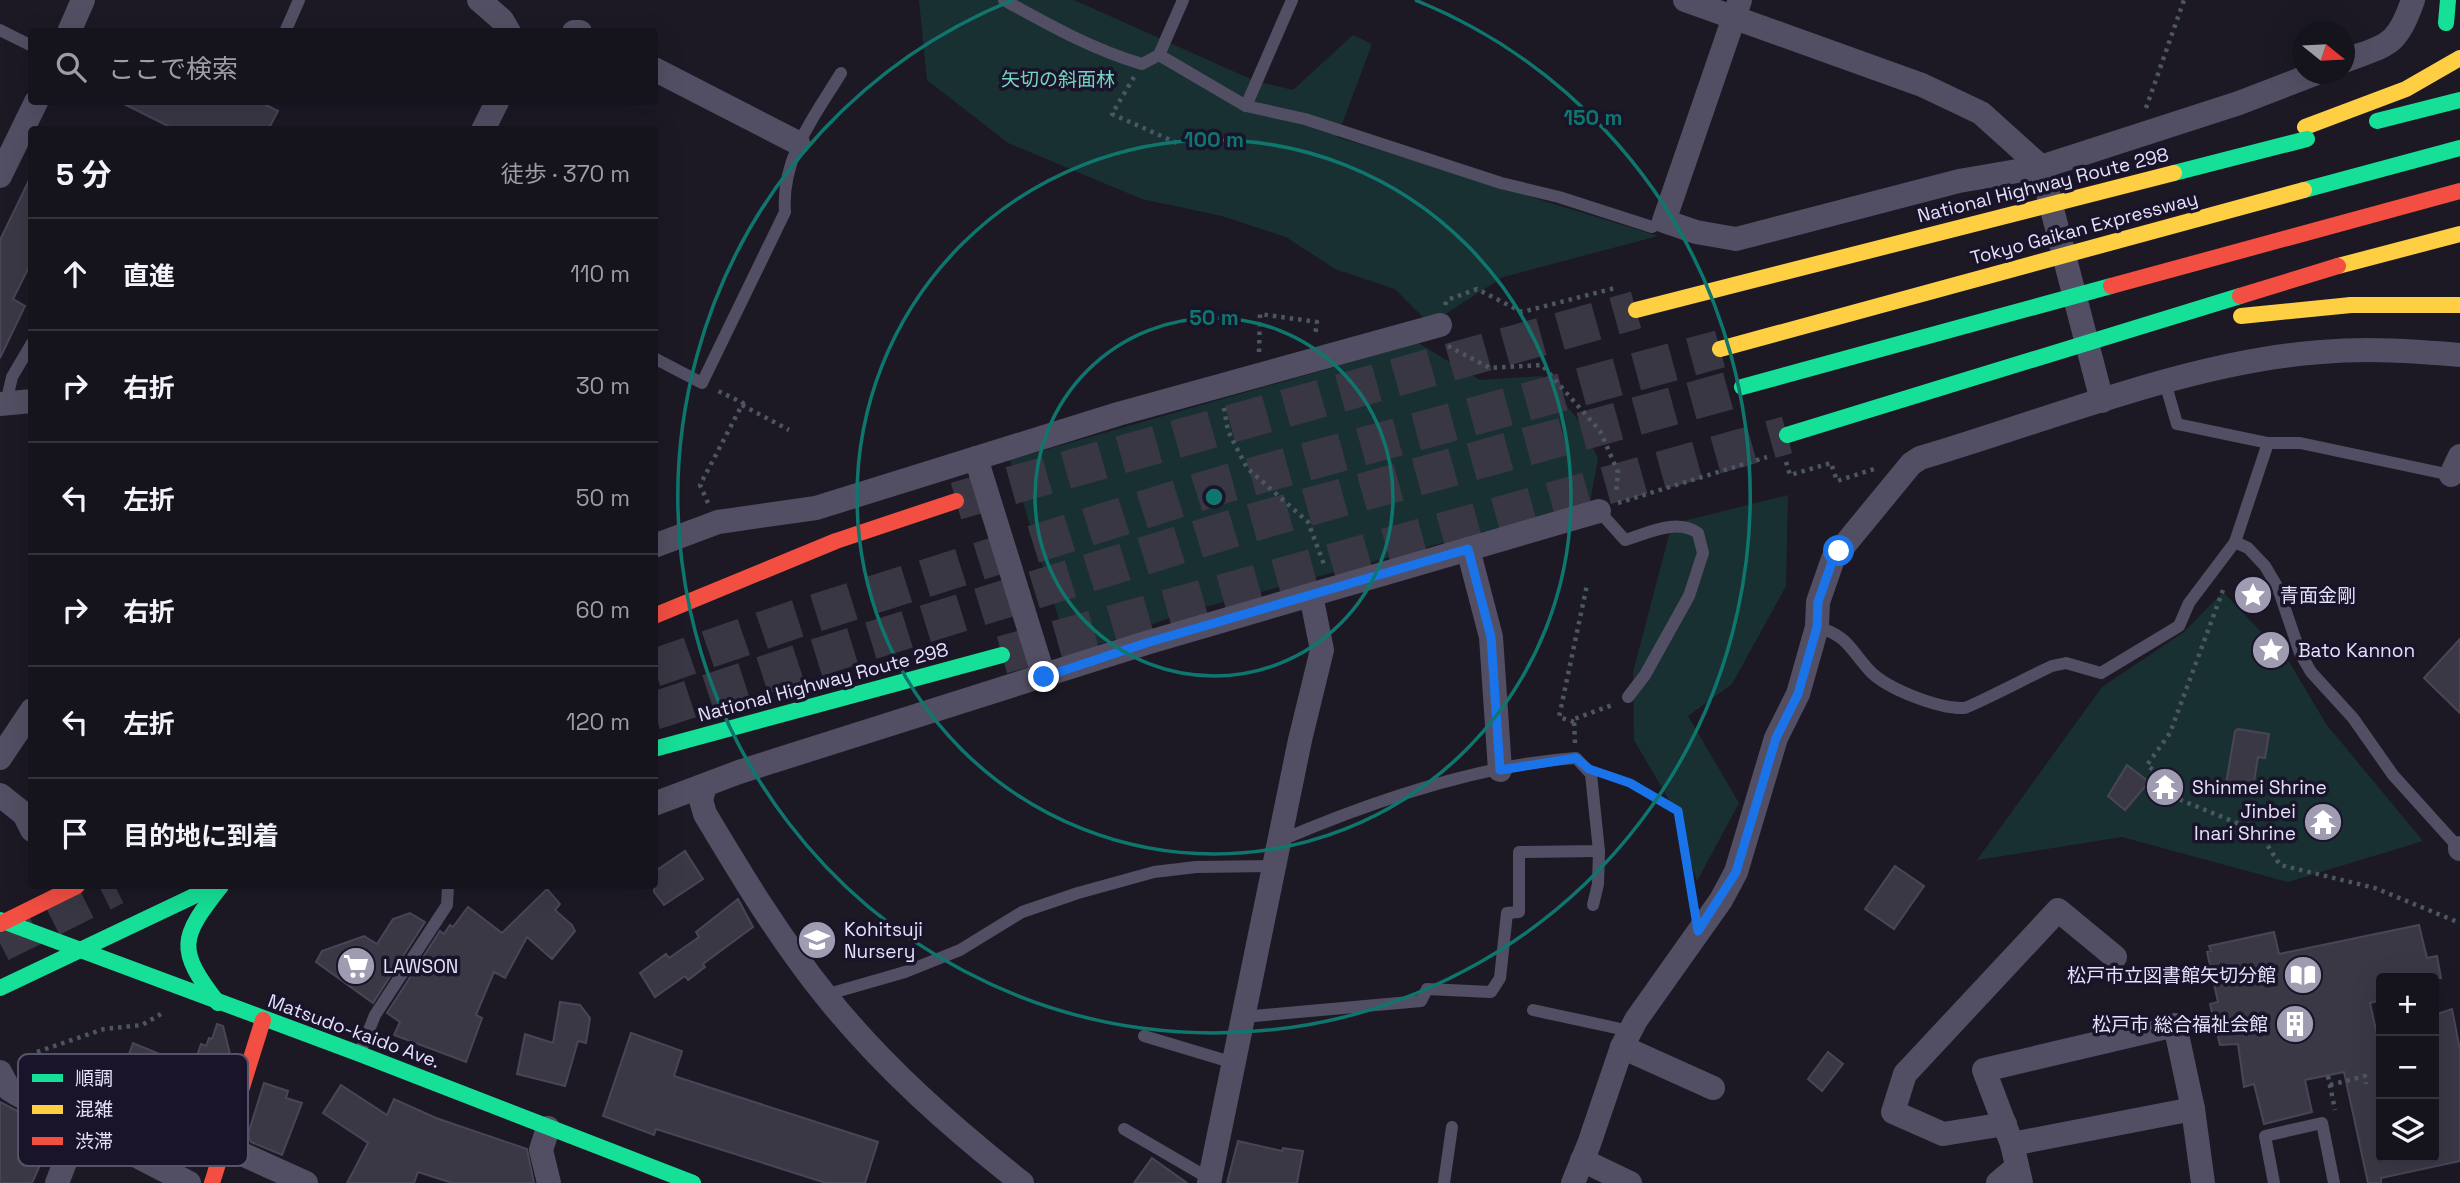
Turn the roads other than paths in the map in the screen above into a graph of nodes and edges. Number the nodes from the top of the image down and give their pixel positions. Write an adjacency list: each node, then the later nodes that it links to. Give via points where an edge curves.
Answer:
1 (83, 0): 12 (street)
2 (299, 0): 13 (lane)
3 (479, 0): 14 (street)
4 (1004, 0): 17 (lane, via 1072,38 1142,64)
5 (1183, 0): 17 (lane)
6 (1292, 0): 26 (lane)
7 (1685, 0): 10 (street)
8 (2413, 0): 18 (street, via 2404,27 2392,43)
9 (2448, 0): 11 (main road)
10 (1737, 9): 31 (street, via 1981,113); 34 (street)
11 (2445, 23)
12 (71, 28)
13 (287, 28)
14 (507, 28)
15 (0, 30): 16 (lane)
16 (28, 44)
17 (1159, 55): 26 (lane)
18 (2355, 57)
19 (2460, 58): 28 (main road, via 2406,89)
20 (658, 71): 29 (street)
21 (841, 73): 29 (lane)
22 (2292, 83): 31 (street)
23 (2460, 100): 28 (main road, via 2352,128)
24 (35, 105): 32 (street)
25 (496, 105): 27 (street)
26 (1246, 106): 34 (lane, via 1305,119 1652,227)
27 (485, 126)
28 (2306, 133): 37 (main road, National Highway Route 298, bridge)
29 (798, 143): 44 (lane, via 783,187 785,212 702,383)
30 (2460, 148): 41 (main road, Tokyo Gaikan Expressway, bridge)
31 (2041, 167): 34 (street, via 1959,181 1736,239); 48 (street)
32 (0, 176)
33 (2460, 191): 46 (main road, bridge)
34 (1664, 221)
35 (2460, 234): 50 (main road, bridge, via 2338,266)
36 (2460, 305): 38 (main road, bridge, via 2290,309)
37 (1636, 310)
38 (2221, 321)
39 (1440, 325): 53 (street)
40 (2197, 327): 50 (main road, bridge, via 1909,409)
41 (1720, 349)
42 (28, 350): 49 (lane)
43 (2460, 355): 45 (street, via 2388,349 2319,352 2264,359)
44 (658, 360)
45 (2165, 382): 48 (street); 52 (lane, via 2178,424)
46 (1742, 387)
47 (28, 401): 49 (street)
48 (2102, 401): 62 (street, via 1912,464 1833,559 1818,602)
49 (3, 404)
50 (1833, 421): 51 (main road, bridge)
51 (1787, 435)
52 (2268, 443): 54 (lane, via 2300,443); 57 (lane)
53 (976, 458): 58 (street, via 816,509 718,522); 64 (street)
54 (2455, 466)
55 (956, 501): 61 (main road, via 836,541)
56 (1599, 511): 59 (street); 65 (lane, via 1625,540 1678,524 1688,527 1698,533 1703,553 1675,625)
57 (2235, 542): 62 (lane, via 2189,603 2179,626 2101,673 2066,663 2052,666 1966,708 1898,690 1872,674 1854,648); 75 (lane, via 2266,566 2311,671 2353,718 2393,775)
58 (658, 544)
59 (1468, 549): 60 (street); 69 (street, via 1491,637)
60 (1321, 592): 64 (street); 74 (street, via 1322,650)
61 (658, 613)
62 (1817, 627): 93 (street, via 1798,694 1776,738 1759,789 1736,872)
63 (1002, 655): 67 (main road, National Highway Route 298)
64 (1044, 677): 70 (street)
65 (1628, 697)
66 (28, 716): 68 (street)
67 (658, 748)
68 (0, 758)
69 (1500, 770): 74 (lane, via 1358,807); 76 (lane, via 1576,758 1589,769)
70 (705, 786): 72 (street); 87 (street, via 701,800 705,814 776,928)
71 (0, 795): 73 (street)
72 (658, 803)
73 (28, 822)
74 (1278, 841): 77 (street)
75 (2460, 848)
76 (1599, 851): 82 (lane); 90 (lane, via 1519,852 1519,912 1507,913 1500,978 1491,992 1427,989 1422,1002)
77 (1273, 866): 87 (lane, via 1154,872 1078,893 1023,912 960,950); 90 (street)
78 (71, 889): 83 (main road)
79 (208, 889): 84 (main road)
80 (219, 889): 88 (main road, via 192,923 185,942 188,959)
81 (448, 889): 94 (lane, via 447,905 375,1015)
82 (1593, 905)
83 (2, 922): 84 (main road, Matsudo-kaido Ave.)
84 (76, 950): 86 (main road); 88 (main road, Matsudo-kaido Ave.)
85 (2115, 957): 104 (street, via 2058,910 1905,1074 1893,1112 1943,1134)
86 (0, 988)
87 (825, 995): 118 (street, via 923,1099)
88 (218, 1003): 91 (main road, Matsudo-kaido Ave.)
89 (1533, 1010): 93 (lane)
90 (1243, 1017): 95 (street)
91 (263, 1020): 94 (main road, Matsudo-kaido Ave.); 96 (main road)
92 (1144, 1036): 95 (lane)
93 (1626, 1039): 98 (street); 106 (street)
94 (360, 1054): 102 (main road, Matsudo-kaido Ave.)
95 (1234, 1063): 111 (street)
96 (248, 1068)
97 (0, 1072): 99 (street)
98 (1713, 1088)
99 (18, 1095)
100 (2193, 1110): 104 (street); 104 (street, via 2175,1025 1984,1070); 123 (street)
101 (1452, 1127): 119 (lane)
102 (548, 1128): 110 (main road, Matsudo-kaido Ave.); 116 (street, via 541,1150)
103 (1124, 1129): 111 (lane)
104 (2014, 1154): 122 (street)
105 (248, 1157): 115 (street)
106 (1583, 1160): 120 (street); 121 (street)
107 (64, 1166): 112 (street)
108 (156, 1166): 113 (street)
109 (218, 1166): 114 (main road)
110 (666, 1178): 117 (main road, Matsudo-kaido Ave.)
111 (1209, 1181)
112 (57, 1183)
113 (189, 1183)
114 (212, 1183)
115 (306, 1183)
116 (550, 1183)
117 (693, 1183)
118 (1022, 1183)
119 (1444, 1183)
120 (1573, 1183)
121 (1630, 1183)
122 (1998, 1183)
123 (2203, 1183)
124 (2274, 1183): 125 (lane, via 2265,1136 2322,1123)
125 (2334, 1183)

